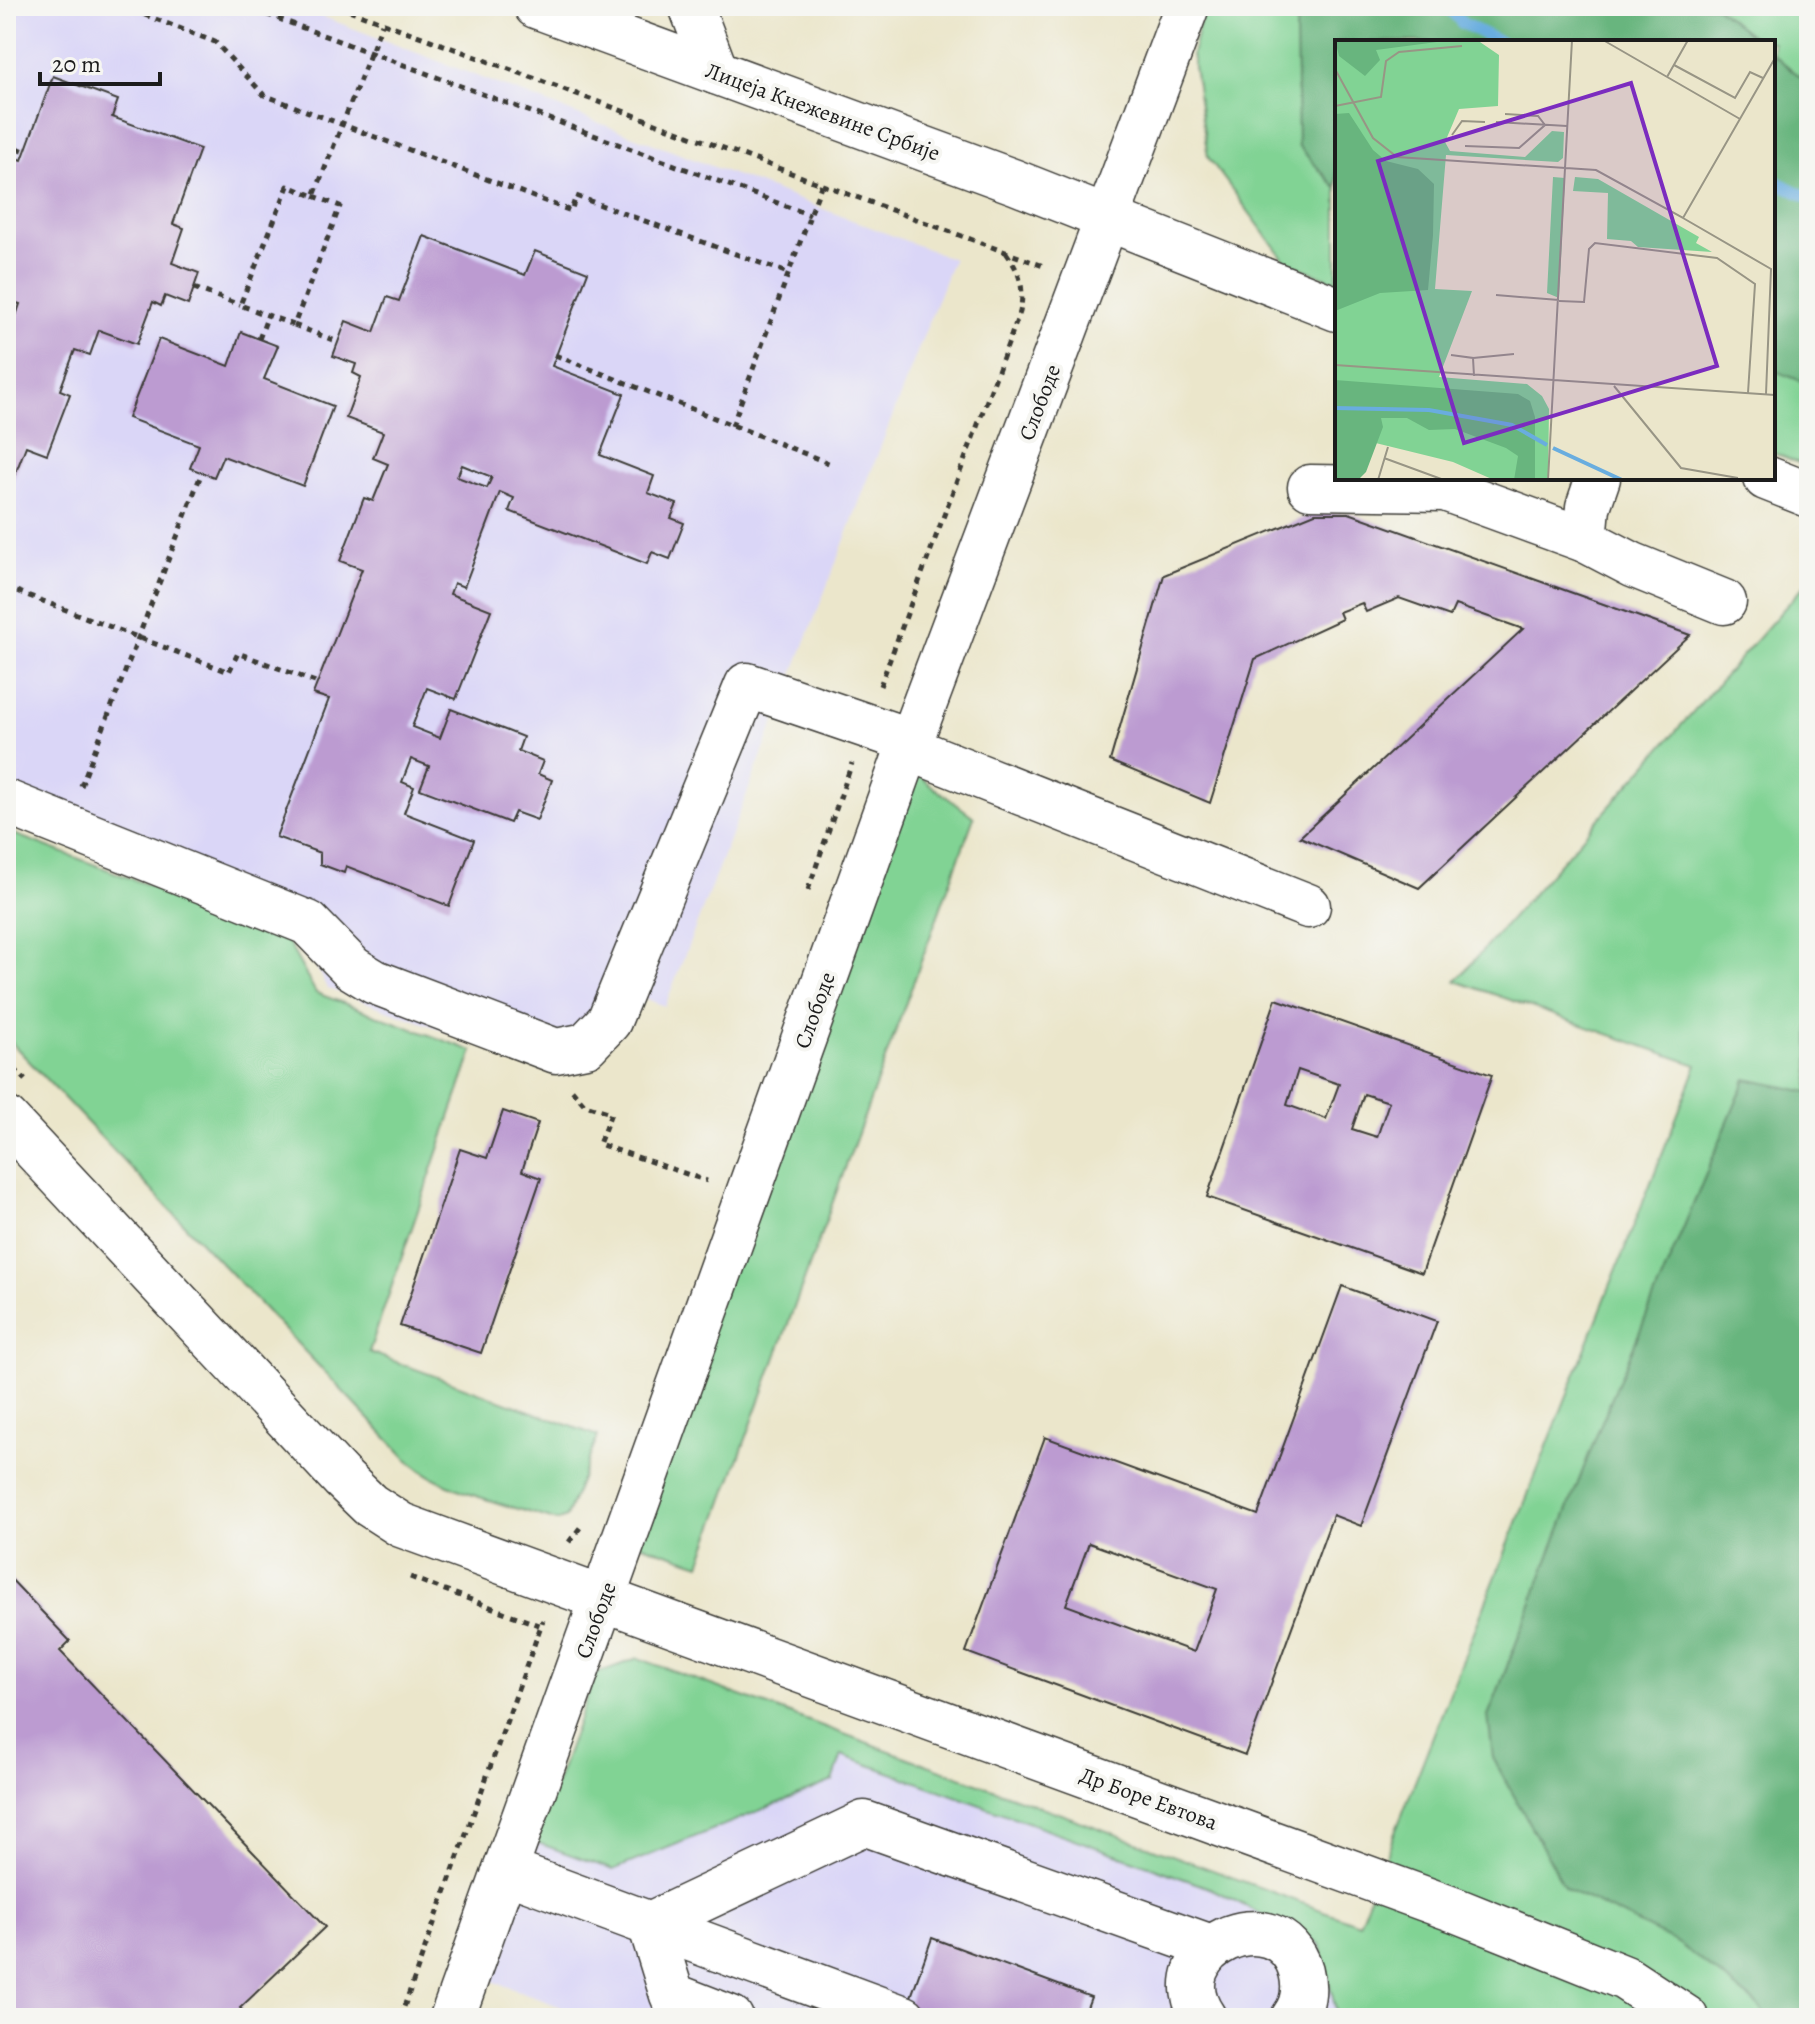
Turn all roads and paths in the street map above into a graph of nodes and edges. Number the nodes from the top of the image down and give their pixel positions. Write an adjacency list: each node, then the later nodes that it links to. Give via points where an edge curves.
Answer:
1 (122, 6): 10 (path, via 215,42 264,95)
2 (244, 6): 8 (path)
3 (338, 6): 7 (path)
4 (536, 6): 9 (street, Лицеја Кнежевине Србије)
5 (691, 6): 9 (street)
6 (1187, 6): 16 (street, Слободе)
7 (382, 24): 8 (path); 13 (path)
8 (369, 54): 10 (path); 15 (path)
9 (716, 72): 16 (street, Лицеја Кнежевине Србије)
10 (341, 127): 14 (path); 17 (path, via 571,211 576,196)
11 (6, 144): 12 (path)
12 (25, 151)
13 (822, 183): 15 (path); 18 (path)
14 (314, 196): 20 (path, via 288,186); 23 (path, via 340,206)
15 (810, 215): 17 (path)
16 (1108, 219): 18 (street, Слободе); 21 (street, Лицеја Кнежевине Србије)
17 (788, 273): 27 (path)
18 (1084, 281): 39 (street, Слободе)
19 (194, 288): 20 (path)
20 (240, 305): 22 (path)
21 (1335, 308)
22 (268, 315): 23 (path); 24 (path)
23 (294, 325): 25 (path)
24 (259, 339)
25 (338, 342)
26 (555, 355): 27 (path)
27 (732, 426): 28 (path)
28 (831, 464)
29 (202, 472): 37 (path)
30 (1597, 480): 34 (street)
31 (1771, 480): 33 (street)
32 (1310, 487): 34 (street, via 1445,489)
33 (1809, 495)
34 (1585, 540): 36 (street)
35 (6, 587): 37 (path)
36 (1724, 602)
37 (139, 637): 38 (path, via 229,672 238,653); 41 (path)
38 (318, 683)
39 (909, 745): 42 (street); 43 (street, via 747,685 609,1021 586,1045); 49 (street, Слободе)
40 (6, 802): 41 (street)
41 (66, 824): 43 (street, via 308,923 352,968 375,982)
42 (1308, 906)
43 (556, 1051): 46 (path, via 568,1086 585,1105 611,1113 599,1144)
44 (6, 1060): 45 (path)
45 (17, 1101): 49 (street, Др Боре Евтова, via 370,1505 417,1533)
46 (707, 1181)
47 (557, 1539): 48 (path)
48 (569, 1541)
49 (603, 1598): 50 (street, Слободе); 58 (street, Др Боре Евтова, via 1532,1939 1625,1978)
50 (507, 1871): 51 (street); 53 (street, Слободе)
51 (650, 1924): 52 (street, via 864,1823); 54 (street, via 672,1995); 55 (street)
52 (1211, 1947): 56 (street, via 1194,1977 1194,1994); 57 (street, via 1225,1938 1259,1933 1289,1949 1303,1981 1303,1998)
53 (452, 2018)
54 (731, 2018)
55 (904, 2018)
56 (1204, 2018)
57 (1293, 2018)
58 (1686, 2018)

